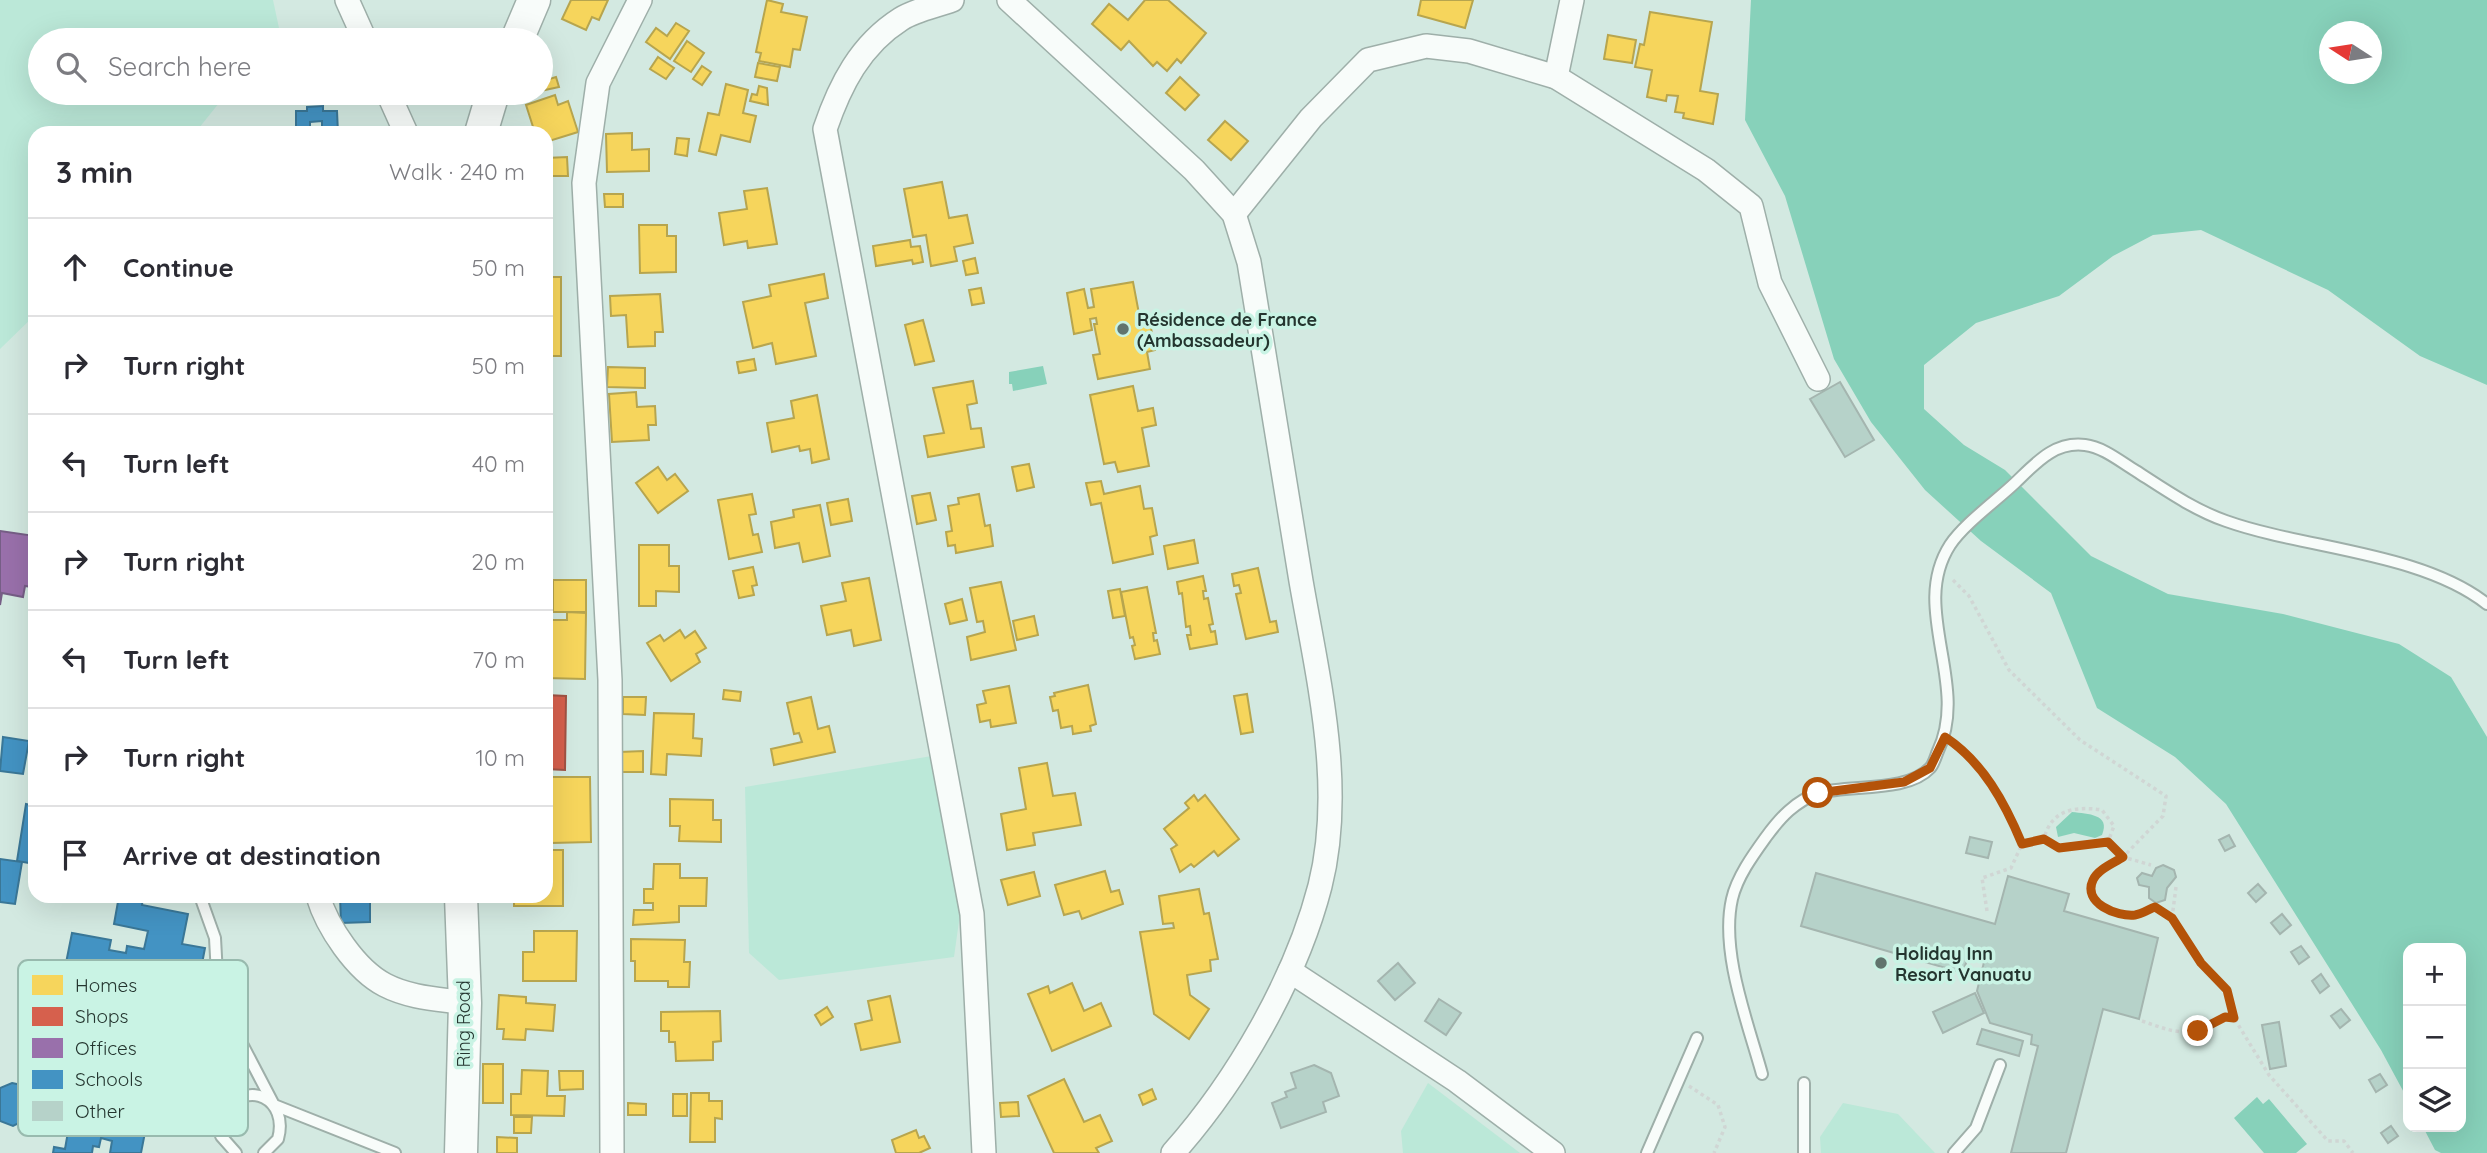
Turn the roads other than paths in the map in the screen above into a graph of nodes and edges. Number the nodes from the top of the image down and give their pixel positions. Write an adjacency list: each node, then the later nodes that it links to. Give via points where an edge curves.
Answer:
1 (347, 0): 7 (street)
2 (534, 0): 8 (main road)
3 (640, 0): 35 (street, via 598,83 584,183 610,680)
4 (952, 0): 36 (street, via 902,18 862,51 837,93 825,129 972,914)
5 (1009, 0): 14 (street, via 1155,132)
6 (1572, 0): 9 (street)
7 (360, 28)
8 (522, 28)
9 (1556, 77): 14 (street, via 1469,51 1426,46 1368,60 1311,118); 15 (street, via 1706,170 1751,206 1770,283)
10 (393, 105): 12 (street)
11 (490, 105): 13 (main road)
12 (403, 126)
13 (483, 126)
14 (1234, 214): 21 (street, via 1249,262 1326,734 1328,841 1320,886)
15 (1818, 379)
16 (2487, 604): 26 (lane, via 2430,575 2224,521 2085,445 2053,448 1951,543 1940,567 1934,587 1950,695 1945,737 1930,768 1904,782 1818,793 1784,812 1751,857 1732,898 1728,941)
17 (202, 903): 20 (lane, via 215,938)
18 (321, 903): 22 (street, via 343,947 384,985 414,996)
19 (461, 903): 22 (main road, Ring Road)
20 (216, 960)
21 (1290, 971): 37 (street, via 1220,1095); 38 (street, via 1457,1081)
22 (465, 1003): 34 (main road, Ring Road)
23 (1697, 1038): 39 (lane)
24 (248, 1055): 29 (lane)
25 (2000, 1065): 41 (lane, via 1976,1128)
26 (1762, 1074)
27 (1804, 1083): 40 (lane)
28 (248, 1095): 29 (lane, via 264,1097)
29 (274, 1105): 32 (lane, via 282,1128); 33 (lane)
30 (221, 1136): 31 (lane)
31 (236, 1153)
32 (264, 1153)
33 (395, 1153)
34 (461, 1153)
35 (612, 1153)
36 (984, 1153)
37 (1173, 1153)
38 (1553, 1153)
39 (1647, 1153)
40 (1804, 1153)
41 (1954, 1153)

